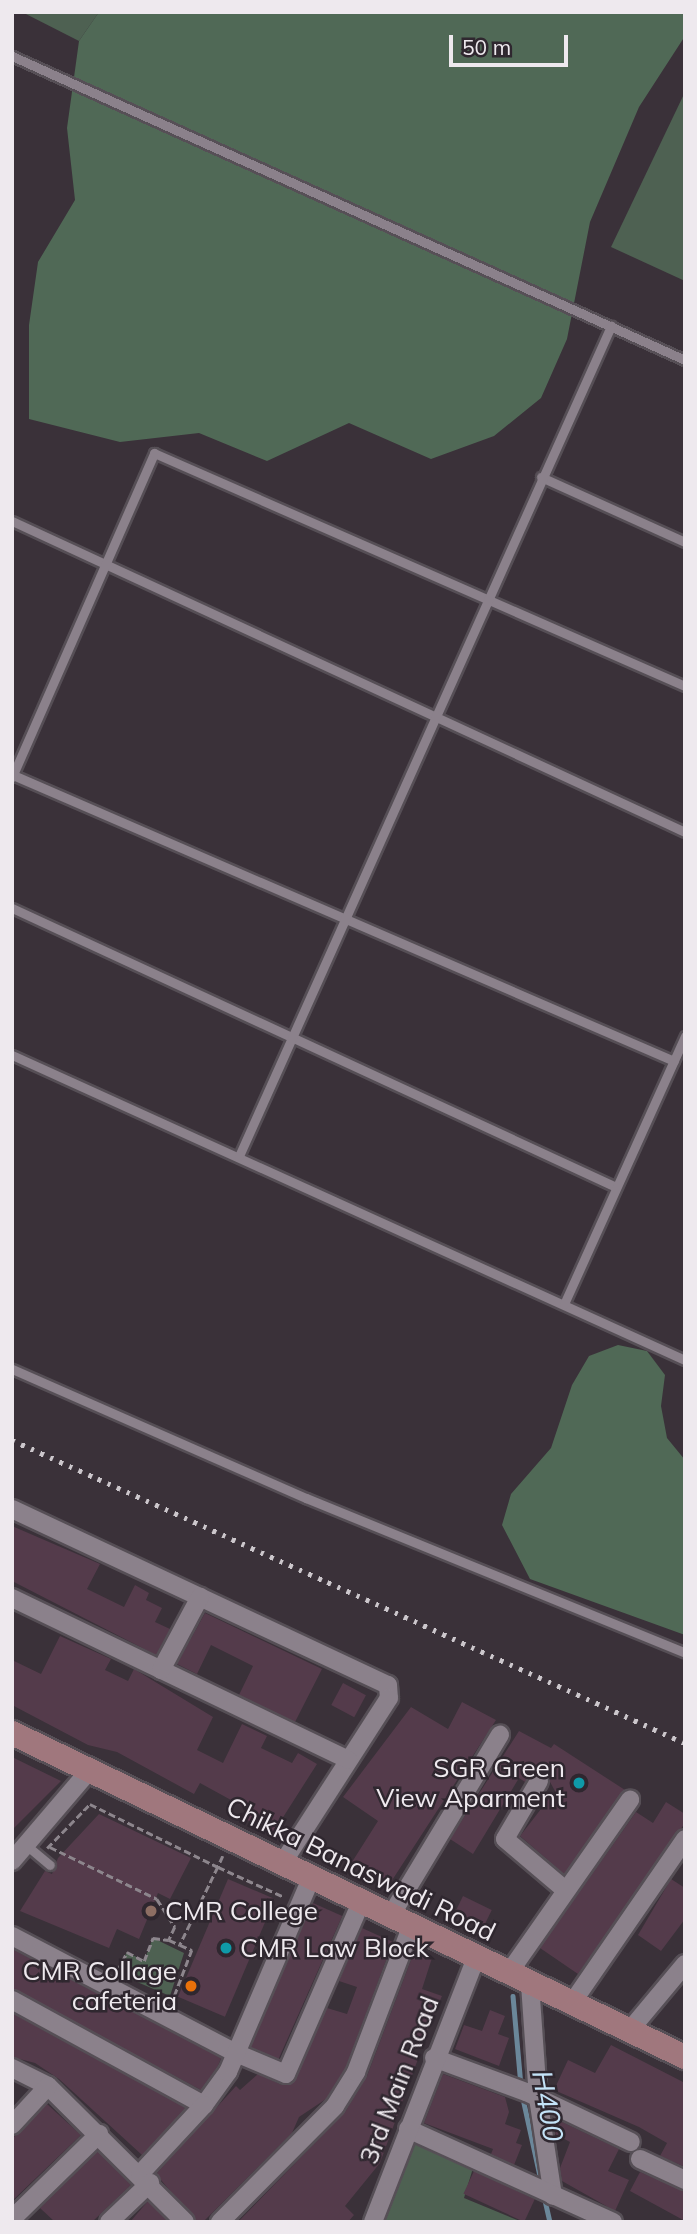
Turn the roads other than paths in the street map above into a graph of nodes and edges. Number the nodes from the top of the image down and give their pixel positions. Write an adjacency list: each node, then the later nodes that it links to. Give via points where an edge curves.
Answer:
1 (12, 56): 2 (lane)
2 (611, 326): 3 (lane); 4 (lane)
3 (685, 360)
4 (541, 477): 6 (lane); 8 (lane)
5 (12, 521): 7 (lane)
6 (685, 542)
7 (105, 566): 8 (lane, via 154,453); 10 (lane); 11 (lane)
8 (487, 597): 9 (lane); 10 (lane)
9 (685, 685)
10 (433, 717): 12 (lane); 14 (lane)
11 (13, 776): 14 (lane)
12 (685, 832)
13 (12, 908): 16 (lane)
14 (347, 917): 16 (lane); 18 (lane)
15 (685, 1036): 18 (lane)
16 (292, 1039): 19 (lane); 20 (lane)
17 (12, 1055): 19 (lane)
18 (674, 1061): 20 (lane)
19 (239, 1156): 21 (lane)
20 (617, 1187): 21 (lane)
21 (564, 1304): 22 (lane)
22 (685, 1360)
23 (12, 1369): 27 (lane)
24 (12, 1509): 25 (street)
25 (200, 1597): 28 (street); 31 (street, via 388,1685 388,1698)
26 (12, 1598): 28 (street)
27 (685, 1654)
28 (161, 1670): 31 (street)
29 (12, 1733): 32 (main road, Chikka Banaswadi Road)
30 (500, 1735): 43 (street)
31 (348, 1760): 38 (street)
32 (89, 1771): 36 (street); 38 (main road, Chikka Banaswadi Road)
33 (539, 1781): 41 (street, via 505,1839)
34 (630, 1800): 41 (street)
35 (685, 1839): 50 (street)
36 (33, 1850): 37 (street); 39 (lane)
37 (12, 1861)
38 (282, 1864): 40 (main road, Chikka Banaswadi Road)
39 (50, 1865)
40 (310, 1878): 42 (main road, Chikka Banaswadi Road); 52 (street)
41 (563, 1888): 47 (street)
42 (361, 1902): 43 (main road, Chikka Banaswadi Road); 52 (street, via 292,2070 280,2074)
43 (401, 1922): 45 (main road, Chikka Banaswadi Road); 70 (street, via 356,2072 335,2106)
44 (12, 1936): 52 (street)
45 (476, 1958): 47 (main road, Chikka Banaswadi Road); 54 (street, 3rd Main Road)
46 (685, 1964): 51 (street)
47 (508, 1973): 48 (main road, Chikka Banaswadi Road)
48 (530, 1984): 50 (main road, Chikka Banaswadi Road); 57 (street)
49 (12, 2000): 58 (street)
50 (572, 2003): 51 (main road, Chikka Banaswadi Road)
51 (630, 2030): 53 (main road, Chikka Banaswadi Road)
52 (236, 2053): 58 (street)
53 (685, 2057)
54 (434, 2058): 57 (street); 60 (street, 3rd Main Road)
55 (12, 2068): 56 (street)
56 (48, 2086): 59 (street); 61 (street)
57 (525, 2092): 62 (street); 66 (street)
58 (204, 2105): 64 (street)
59 (12, 2125)
60 (408, 2129): 66 (street); 71 (street, 3rd Main Road)
61 (99, 2134): 64 (street); 67 (street)
62 (631, 2142)
63 (640, 2158): 65 (street)
64 (145, 2179): 68 (street); 69 (street)
65 (685, 2180)
66 (543, 2192): 72 (street)
67 (12, 2219)
68 (108, 2222)
69 (184, 2222)
70 (220, 2222)
71 (373, 2222)
72 (613, 2222)

